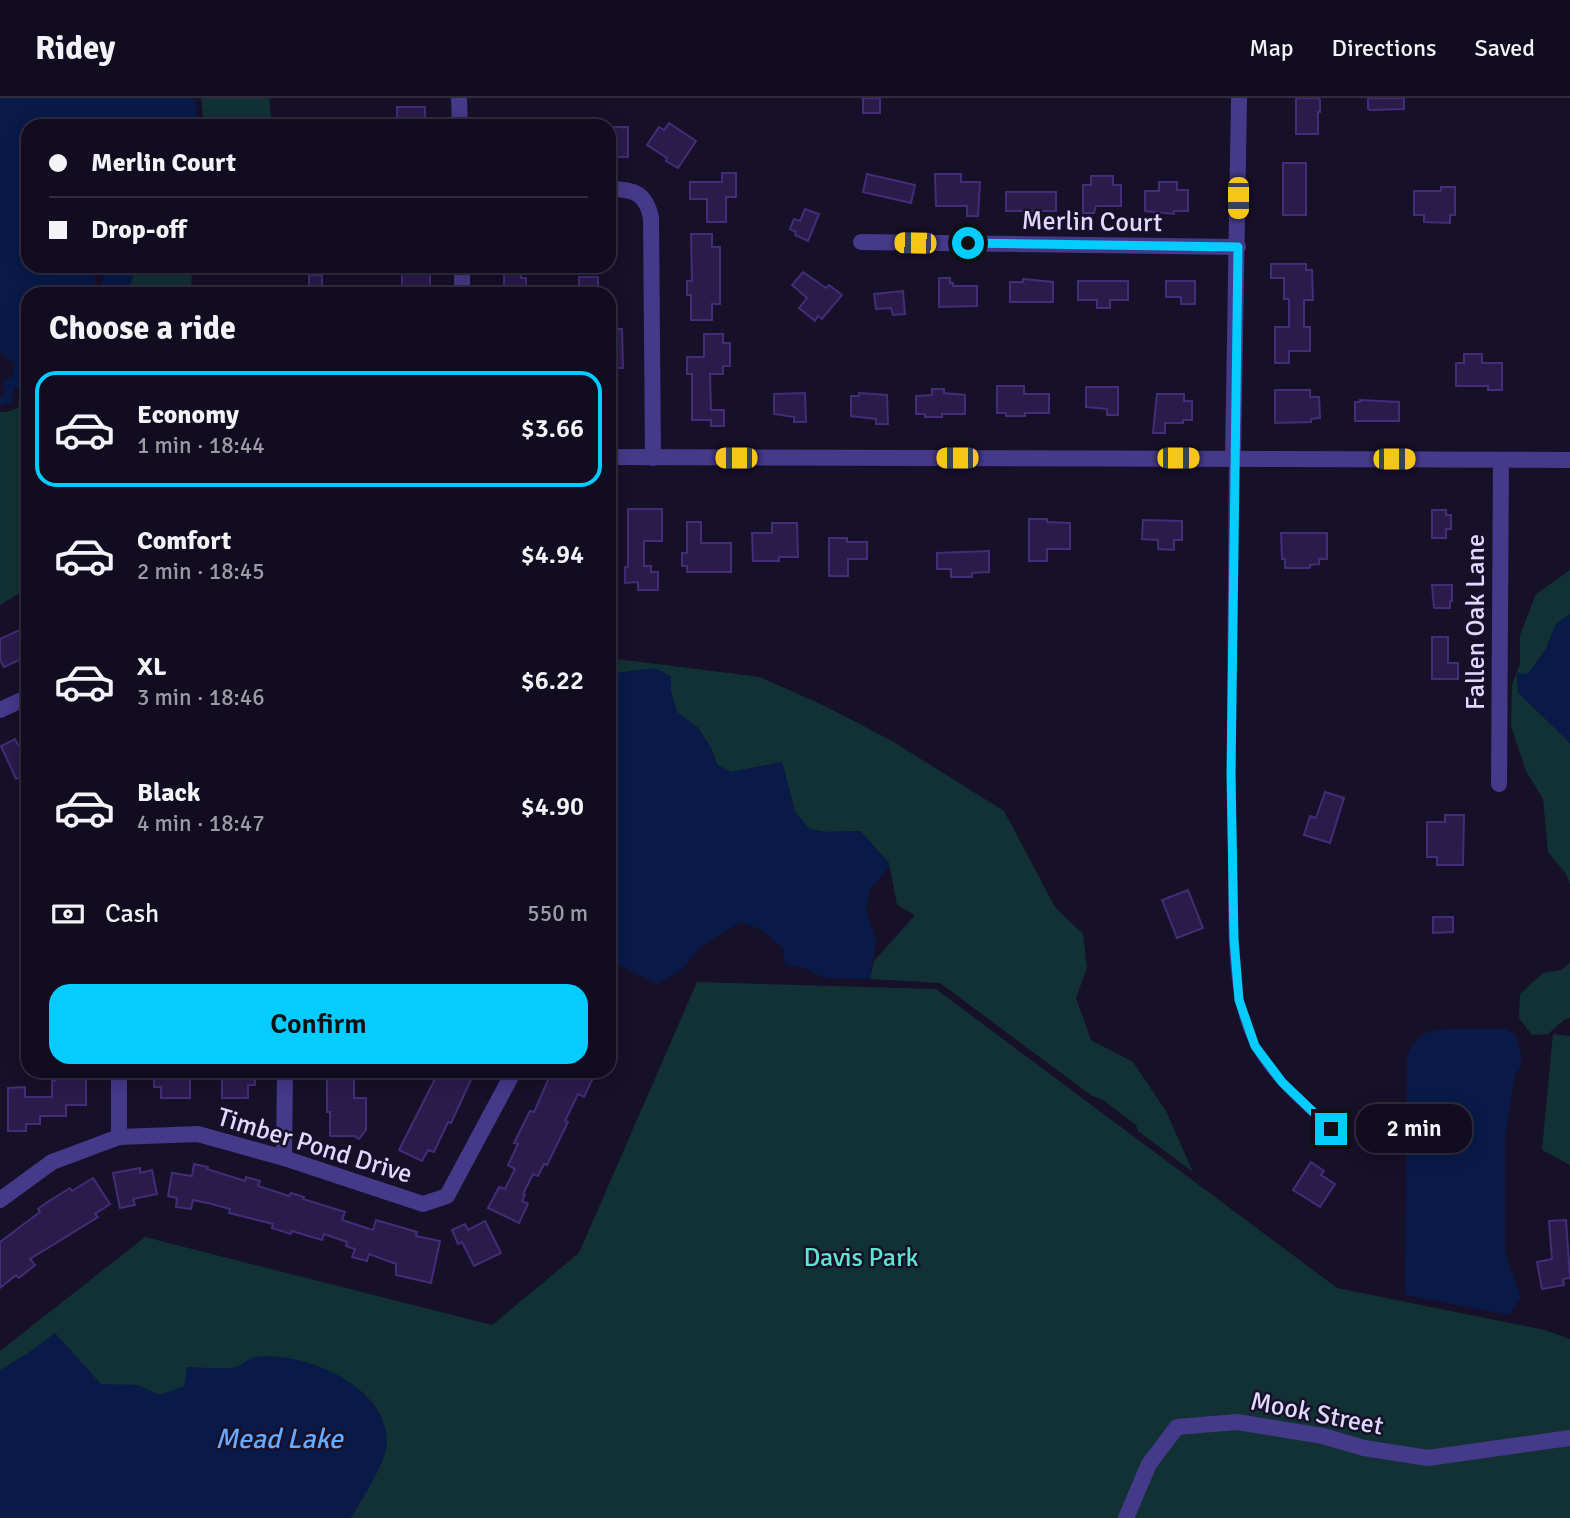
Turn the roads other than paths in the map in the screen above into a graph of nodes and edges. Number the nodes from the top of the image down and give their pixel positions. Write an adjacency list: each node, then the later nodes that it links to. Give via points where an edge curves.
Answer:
1 (459, 98): 3 (street)
2 (1238, 98): 6 (street)
3 (460, 119)
4 (616, 189): 8 (street, via 642,196 652,218)
5 (861, 242): 6 (street, Merlin Court)
6 (1238, 247): 9 (street)
7 (616, 457): 8 (street)
8 (653, 458): 9 (street)
9 (1233, 458): 10 (street); 19 (lane, via 1231,774 1239,1000 1261,1055 1282,1082)
10 (1501, 460): 11 (street); 14 (street, Fallen Oak Lane)
11 (1570, 460)
12 (21, 700): 13 (street)
13 (0, 710)
14 (1499, 784)
15 (119, 1078): 18 (street)
16 (285, 1078): 20 (street)
17 (510, 1078): 20 (street, Timber Pond Drive, via 447,1196 423,1204)
18 (119, 1138): 20 (street, Timber Pond Drive, via 198,1134); 21 (street, Timber Pond Drive, via 52,1162)
19 (1342, 1139)
20 (284, 1158)
21 (0, 1200)
22 (1570, 1438): 23 (street, Mook Street, via 1428,1458 1237,1422 1177,1427 1149,1464)
23 (1126, 1518)

